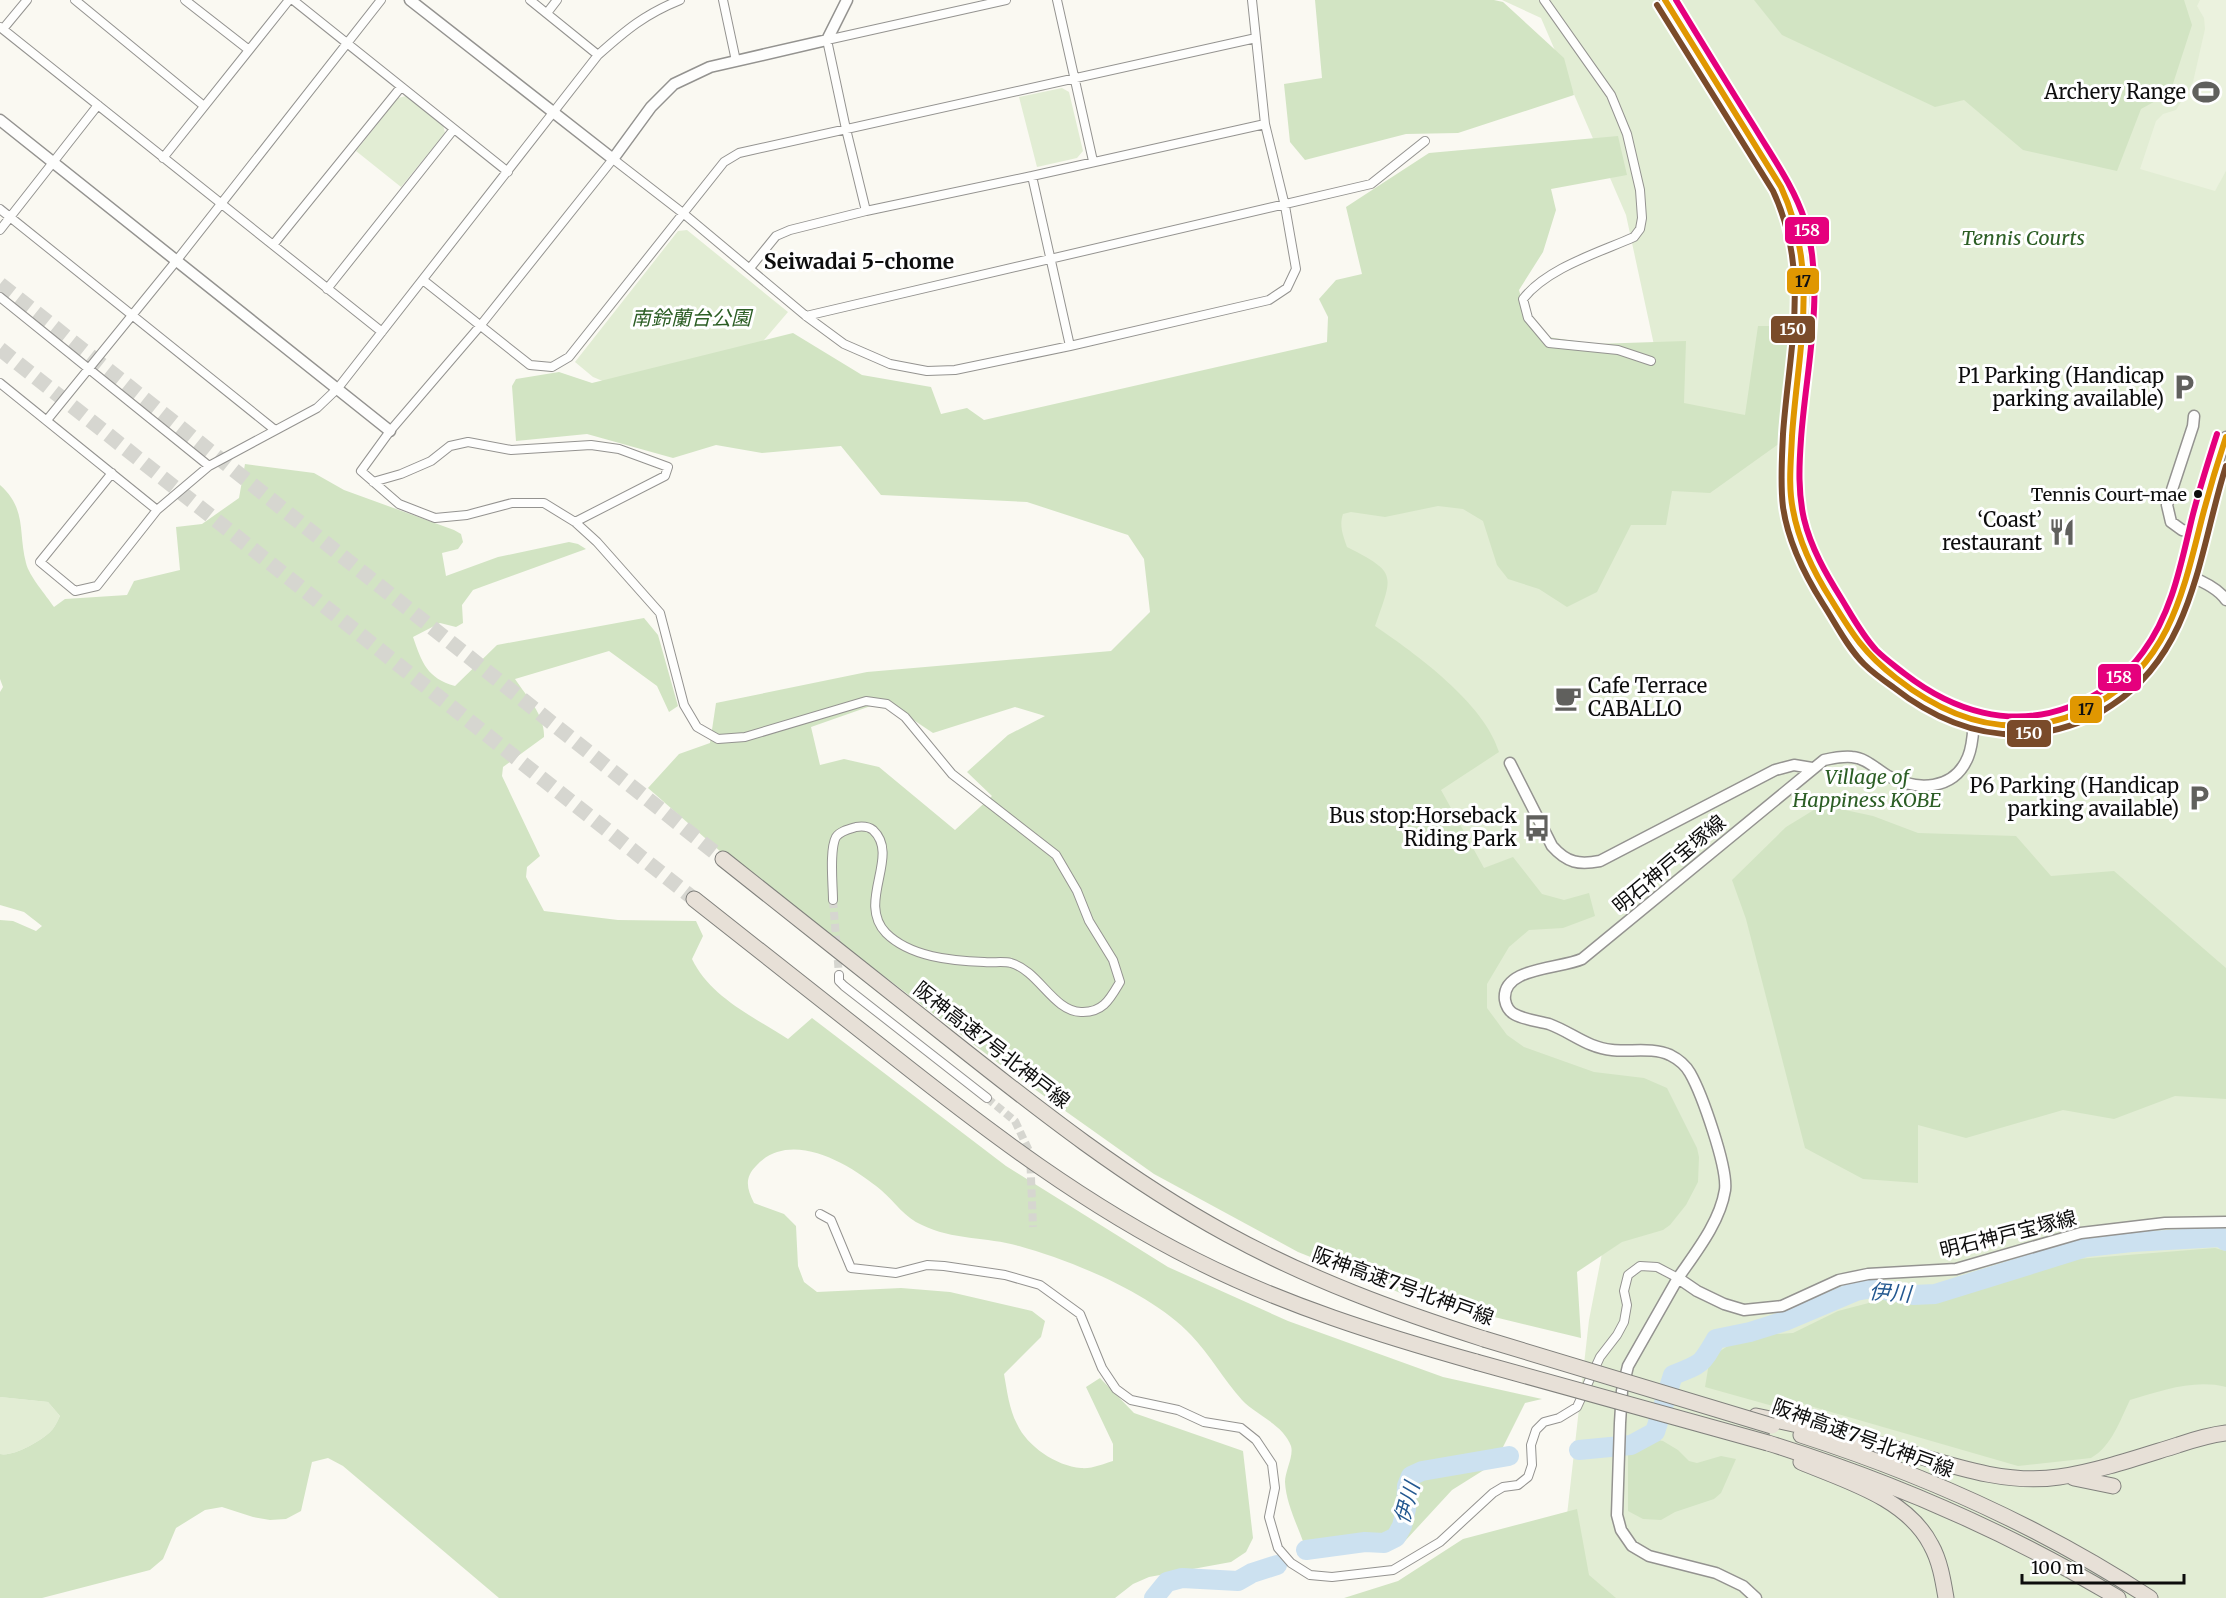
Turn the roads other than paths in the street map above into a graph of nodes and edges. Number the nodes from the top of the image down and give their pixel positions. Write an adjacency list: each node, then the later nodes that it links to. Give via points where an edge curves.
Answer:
1 (27, 0): 18 (street)
2 (75, 0): 28 (street)
3 (185, 0): 22 (street)
4 (291, 0): 21 (street); 22 (street)
5 (381, 0): 21 (street)
6 (410, 0): 29 (street)
7 (530, 0): 17 (street)
8 (557, 0): 17 (street)
9 (680, 0): 23 (street, via 632,25)
10 (723, 0): 24 (street)
11 (847, 0): 20 (street)
12 (1006, 0): 20 (street)
13 (1057, 0): 25 (street)
14 (1252, 0): 19 (street)
15 (1544, 0): 60 (street, via 1611,95 1627,134 1642,218 1634,237 1533,287 1523,299 1528,318 1549,343 1618,351)
16 (1665, 0): 77 (street, via 1781,187 1800,240 1804,300 1790,483 1802,547 1871,658 1904,685)
17 (547, 13): 23 (street)
18 (2, 28): 27 (street)
19 (1256, 38): 25 (street); 31 (street)
20 (827, 40): 24 (street); 33 (street)
21 (345, 43): 26 (street); 41 (street)
22 (249, 50): 28 (street)
23 (598, 55): 29 (street)
24 (735, 61): 36 (street, via 710,67 674,84 651,107)
25 (1074, 79): 33 (street); 37 (street)
26 (401, 87): 32 (street); 48 (street)
27 (98, 105): 35 (street); 38 (street)
28 (204, 106): 35 (street)
29 (553, 114): 36 (street); 39 (street)
30 (0, 120): 38 (street)
31 (1265, 124): 37 (street); 42 (street)
32 (454, 129): 39 (street); 53 (street)
33 (846, 129): 44 (street); 45 (street, via 739,153 724,162)
34 (1425, 141): 42 (street, via 1371,184)
35 (163, 158): 41 (street)
36 (613, 159): 45 (street); 57 (street)
37 (1093, 161): 40 (street)
38 (53, 162): 46 (street); 49 (street)
39 (508, 172): 52 (street)
40 (1032, 176): 44 (street); 50 (street)
41 (221, 203): 48 (street); 49 (street)
42 (1285, 206): 50 (street); 59 (street, via 1296,269 1287,288 1269,300)
43 (0, 209): 46 (street)
44 (866, 211): 51 (street, via 776,236)
45 (684, 214): 51 (street); 57 (street, via 569,357 552,367 530,365)
46 (10, 217): 47 (street); 55 (street)
47 (0, 230)
48 (273, 245): 53 (street)
49 (177, 260): 55 (street); 63 (street)
50 (1050, 260): 56 (street); 59 (street)
51 (750, 268): 56 (street)
52 (423, 280): 57 (street); 58 (street)
53 (327, 289): 58 (street)
54 (2, 302): 61 (street)
55 (131, 316): 61 (street); 66 (street)
56 (806, 316): 59 (street, via 844,344 890,364 927,371 955,370)
57 (480, 326): 67 (street)
58 (382, 332): 63 (street)
59 (1070, 346)
60 (1651, 361)
61 (88, 368): 65 (street); 69 (street)
62 (0, 383): 65 (street)
63 (338, 388): 66 (street, via 316,408); 67 (street)
64 (2194, 416): 74 (street, via 2167,505 2171,522 2182,530)
65 (47, 420): 70 (street)
66 (275, 430): 69 (street)
67 (390, 431): 71 (street, via 361,471)
68 (2226, 437): 74 (street)
69 (208, 466): 72 (street)
70 (112, 472): 72 (street); 72 (street, via 40,562 75,591 97,586)
71 (373, 482): 73 (street, via 399,504 435,518 467,515 512,503 544,503); 73 (street, via 401,474 431,461 450,446 468,442 512,450 591,445 619,449 668,467 665,476)
72 (157, 510)
73 (576, 522): 82 (street, via 660,613 684,705 697,727 718,739 745,737 866,701 887,704 905,717 952,774 1056,855 1113,960 1120,982 1100,1010 1071,1010 1028,972 1011,963 931,957 888,935 875,915 883,859 879,837 870,828 840,832 835,838)
74 (2198, 533): 75 (street)
75 (2189, 576): 76 (street); 77 (street, via 2153,657 2098,705 2041,725 2011,726)
76 (2226, 600)
77 (1974, 720): 79 (street, 明石神戸宝塚線, via 1972,742 1961,769 1946,781 1927,787 1888,776 1853,757 1824,760)
78 (1510, 763): 79 (street, via 1552,846 1573,863 1585,864 1600,861 1775,770 1794,765)
79 (1812, 768): 87 (street, 明石神戸宝塚線, via 1582,959 1518,975 1508,984 1504,995 1512,1013 1551,1025 1588,1045 1668,1054 1689,1072 1724,1170 1725,1189 1720,1210)
80 (723, 859): 88 (highway, 阪神高速7号北神戸線, bridge, via 1047,1115 1179,1207 1226,1234 1367,1300 1484,1339)
81 (694, 899): 90 (highway, 阪神高速7号北神戸線, bridge, via 1054,1178 1196,1261 1359,1327)
82 (833, 900)
83 (839, 975): 84 (street, via 844,986)
84 (987, 1098)
85 (820, 1214): 87 (street, via 831,1220 851,1268 896,1273 927,1265 944,1266 1005,1275 1040,1285 1080,1314 1102,1368 1116,1389 1131,1400 1178,1410 1204,1422 1240,1428 1256,1440 1272,1464 1275,1488 1269,1516 1278,1548 1291,1563 1310,1575 1332,1577 1393,1570 1440,1542 1493,1493 1518,1485 1528,1477 1536,1430 1544,1422 1577,1407 1600,1357 1621,1328 1628,1275 1640,1266 1658,1266)
86 (2226, 1222): 87 (street, 明石神戸宝塚線, via 2166,1223 2080,1233 1956,1269 1868,1274 1839,1280 1782,1306 1744,1311 1697,1291)
87 (1678, 1278): 94 (street, via 1628,1366 1622,1391 1617,1515 1632,1546 1649,1556 1716,1573 1743,1586)
88 (1773, 1423): 91 (highway, via 1967,1469 2013,1477); 98 (highway, 阪神高速7号北神戸線, via 1977,1504 2081,1557)
89 (2226, 1432): 91 (highway)
90 (1767, 1446): 93 (highway, via 1885,1499 1904,1512 1931,1543); 97 (highway, 阪神高速7号北神戸線, via 1874,1478 1968,1518)
91 (2059, 1477): 92 (highway)
92 (2113, 1486)
93 (1941, 1571): 95 (highway); 96 (highway)
94 (1756, 1598)
95 (1946, 1598)
96 (1955, 1598)
97 (2118, 1598)
98 (2150, 1598)

